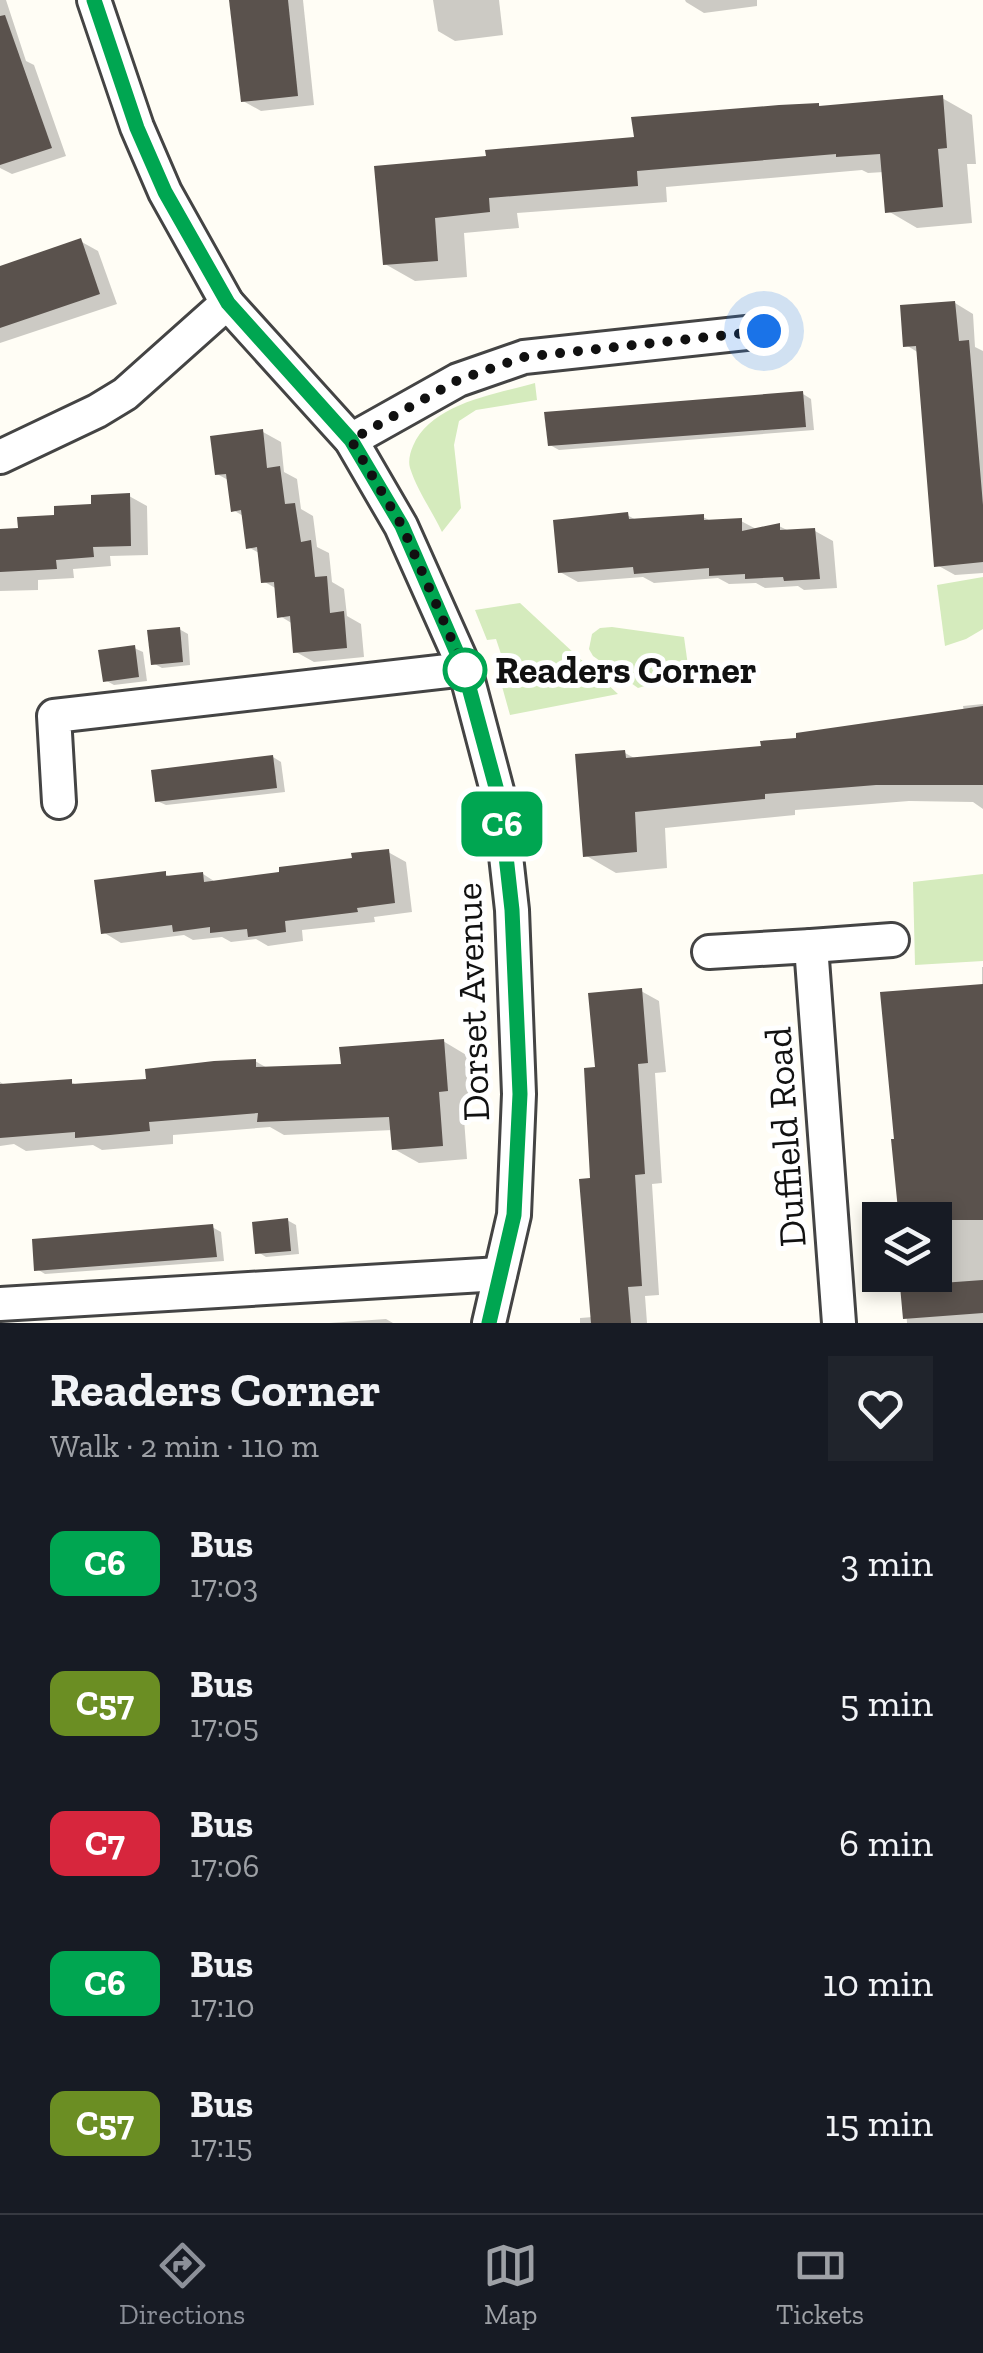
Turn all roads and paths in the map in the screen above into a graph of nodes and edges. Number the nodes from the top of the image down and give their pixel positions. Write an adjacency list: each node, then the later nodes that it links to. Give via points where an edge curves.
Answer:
1 (94, 0): 2 (street, Dorset Avenue, via 165,192)
2 (228, 303): 4 (street, Dorset Avenue); 5 (street, via 125,394)
3 (764, 331): 4 (street, via 524,357 458,380)
4 (351, 440): 6 (street, Dorset Avenue, via 402,526)
5 (0, 457)
6 (464, 669): 7 (street, via 54,716); 11 (street, Dorset Avenue, via 500,802 512,910 520,1094 514,1215)
7 (59, 802)
8 (892, 940): 9 (street)
9 (812, 946): 10 (street); 14 (street, Duffield Road)
10 (709, 952)
11 (500, 1274): 12 (street); 13 (street, Dorset Avenue)
12 (0, 1304)
13 (489, 1323)
14 (839, 1323)

